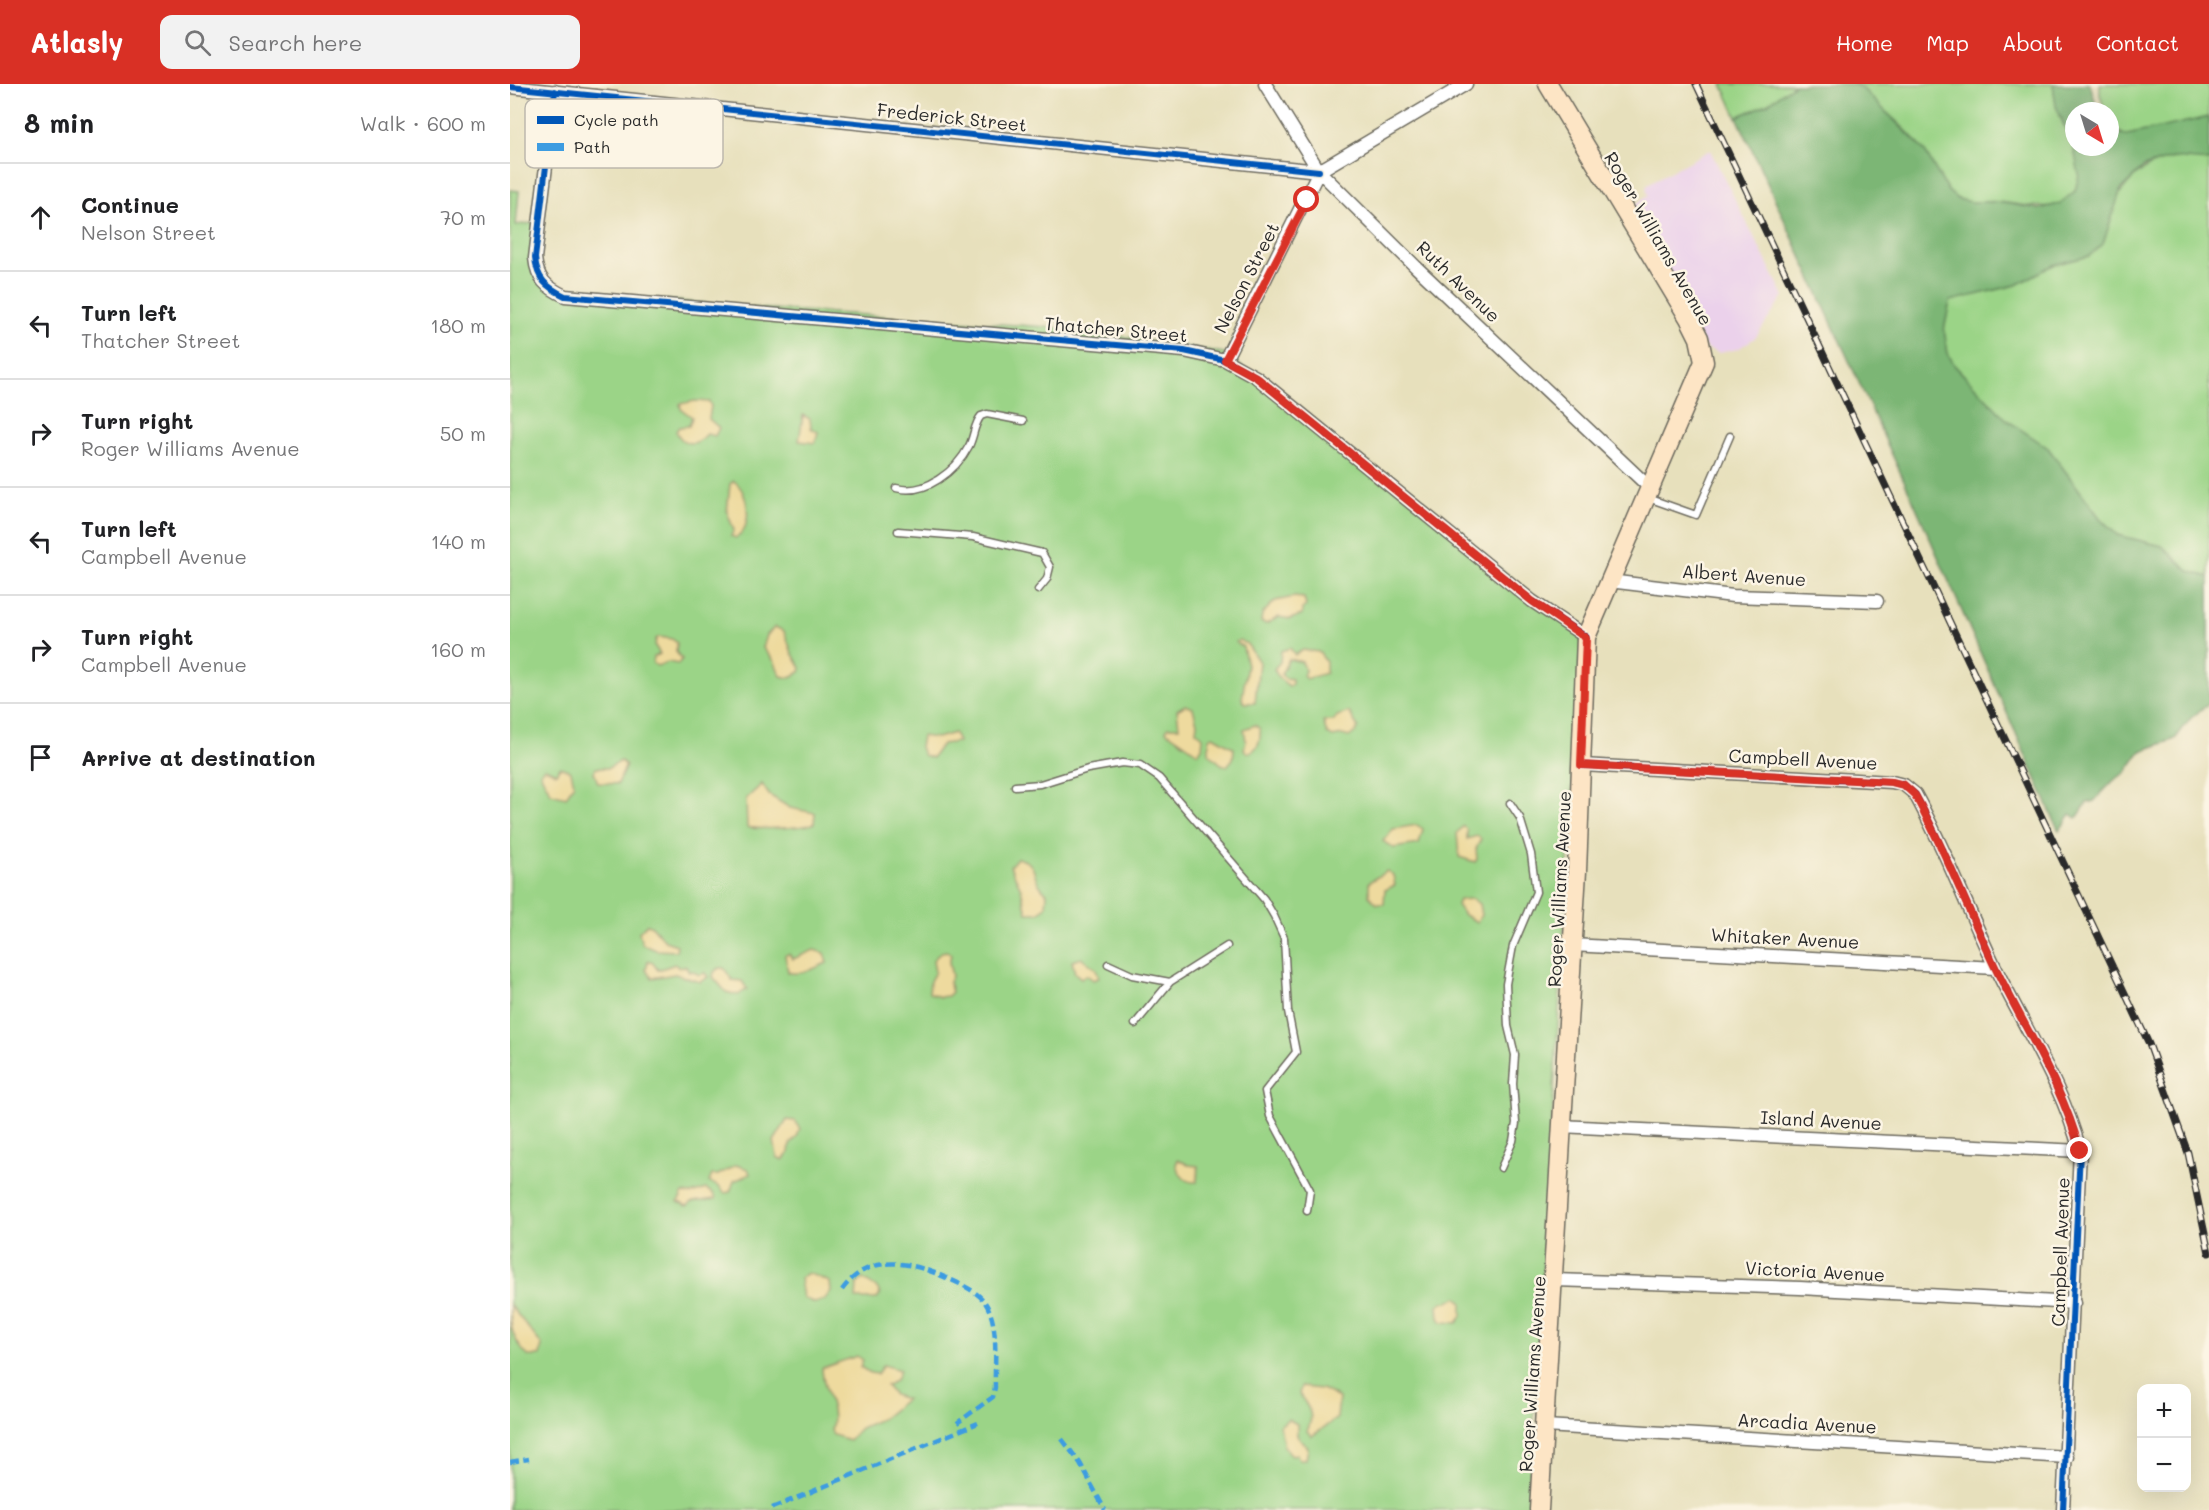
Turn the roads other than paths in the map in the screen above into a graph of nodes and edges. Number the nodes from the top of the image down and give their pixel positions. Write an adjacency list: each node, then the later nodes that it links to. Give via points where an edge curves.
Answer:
1 (1265, 84): 10 (street, Ruth Avenue)
2 (1467, 84): 10 (street)
3 (1548, 84): 15 (main road, Roger Williams Avenue, via 1689,318 1703,350 1701,372)
4 (510, 87): 5 (street, Frederick Street)
5 (555, 91): 6 (street, Thatcher Street); 7 (street, Frederick Street)
6 (554, 99)
7 (631, 99)
8 (723, 109): 10 (street, Frederick Street)
9 (546, 168): 11 (street, Thatcher Street, via 535,258 537,273 550,289 565,296 1184,351)
10 (1319, 171): 11 (street, Nelson Street); 15 (street, Ruth Avenue)
11 (1225, 360): 20 (street, Thatcher Street, via 1256,377 1532,601)
12 (1023, 421): 14 (lane, via 981,416 968,447 951,470 914,490)
13 (1731, 436): 15 (lane, via 1696,515)
14 (896, 488)
15 (1647, 492): 17 (main road, Roger Williams Avenue)
16 (898, 531): 18 (lane, via 973,537 1042,553 1050,567)
17 (1609, 581): 19 (street, Albert Avenue, via 1733,596); 20 (main road, Roger Williams Avenue)
18 (1038, 590)
19 (1877, 601)
20 (1586, 638): 21 (main road, Roger Williams Avenue)
21 (1581, 765): 24 (main road, Roger Williams Avenue); 27 (street, Campbell Avenue, via 1904,785 1927,815)
22 (1015, 786): 33 (lane, via 1040,784 1122,763 1140,765 1159,778 1264,899 1284,938 1288,1011 1296,1052 1265,1091 1270,1116 1310,1190)
23 (1510, 803): 32 (lane, via 1520,818 1531,854 1536,892 1513,946 1506,984 1508,1026 1515,1055 1516,1122 1513,1141)
24 (1572, 945): 27 (street, Whitaker Avenue); 30 (main road, Roger Williams Avenue)
25 (1227, 946): 28 (lane)
26 (1108, 964): 28 (lane, via 1132,975)
27 (1995, 968): 31 (street, Campbell Avenue, via 2042,1058 2074,1128)
28 (1170, 982): 29 (lane)
29 (1135, 1024)
30 (1560, 1126): 31 (street, Island Avenue); 34 (main road, Roger Williams Avenue)
31 (2080, 1151): 35 (street, Campbell Avenue)
32 (1501, 1168)
33 (1307, 1211)
34 (1554, 1280): 35 (street, Victoria Avenue); 36 (main road, Roger Williams Avenue)
35 (2074, 1303): 37 (street, Campbell Avenue)
36 (1545, 1426): 37 (street, Arcadia Avenue); 38 (main road, Roger Williams Avenue)
37 (2067, 1457): 39 (street, Campbell Avenue)
38 (1539, 1510)
39 (2063, 1510)

